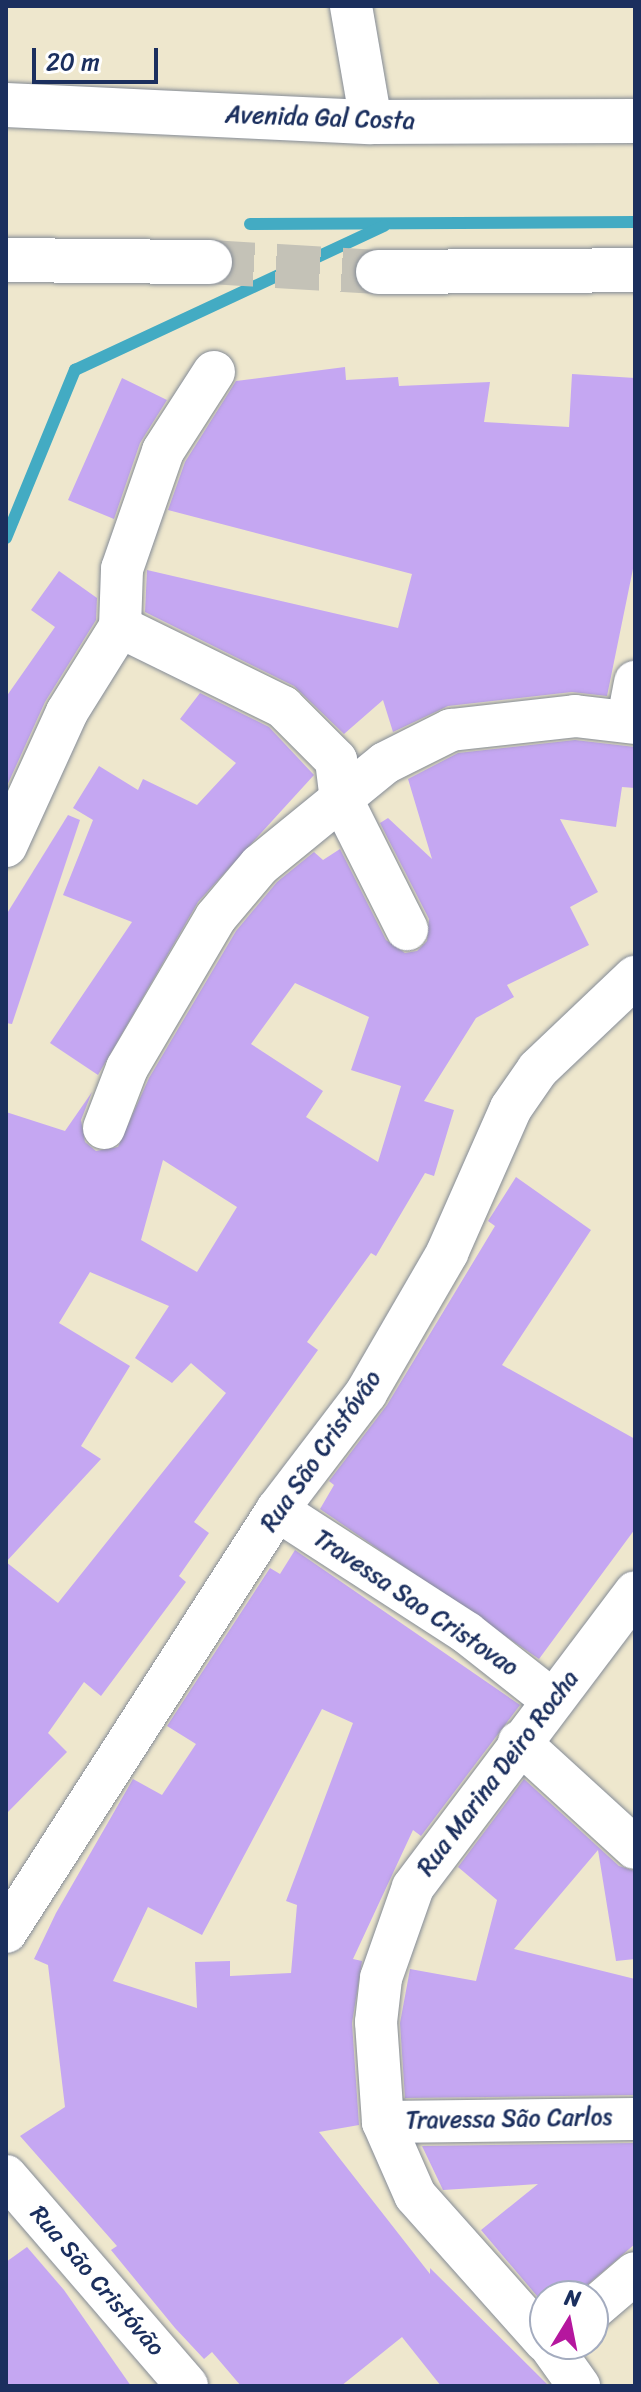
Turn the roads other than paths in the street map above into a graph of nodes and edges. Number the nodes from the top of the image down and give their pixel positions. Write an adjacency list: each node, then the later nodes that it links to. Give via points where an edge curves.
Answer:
1 (351, 6): 4 (street)
2 (6, 105): 4 (main road, Avenida Gal Costa)
3 (635, 121): 4 (main road, Avenida Gal Costa)
4 (371, 122)
5 (6, 260): 6 (main road)
6 (210, 262)
7 (635, 270): 8 (main road)
8 (378, 272)
9 (214, 372): 10 (street, via 163,451 122,569)
10 (120, 627): 12 (street, via 283,707 336,760); 13 (street, via 67,712)
11 (633, 708): 12 (street, via 451,730 412,744)
12 (341, 798): 14 (street); 16 (street, via 260,865 216,917 127,1068)
13 (6, 846)
14 (407, 929)
15 (635, 977): 17 (street, Rua São Cristóvão, via 538,1069 511,1108 447,1253 366,1393)
16 (104, 1128)
17 (277, 1510): 19 (street, Travessa Sao Cristovao, via 467,1633); 22 (street, Rua São Cristóvão)
18 (635, 1592): 19 (street, Rua Marina Deiro Rocha)
19 (552, 1700): 20 (street, Rua Marina Deiro Rocha)
20 (519, 1742): 21 (street); 24 (street, Rua Marina Deiro Rocha, via 413,1887 378,2007 375,2063)
21 (635, 1848)
22 (6, 1932)
23 (635, 2119): 24 (street, Travessa São Carlos)
24 (383, 2122): 28 (street, Rua Marina Deiro Rocha, via 415,2195)
25 (8, 2181): 30 (street, Rua São Cristóvão)
26 (635, 2273): 27 (street)
27 (609, 2295)
28 (529, 2322)
29 (560, 2360): 31 (street, Rua Marina Deiro Rocha)
30 (187, 2386)
31 (579, 2386)

